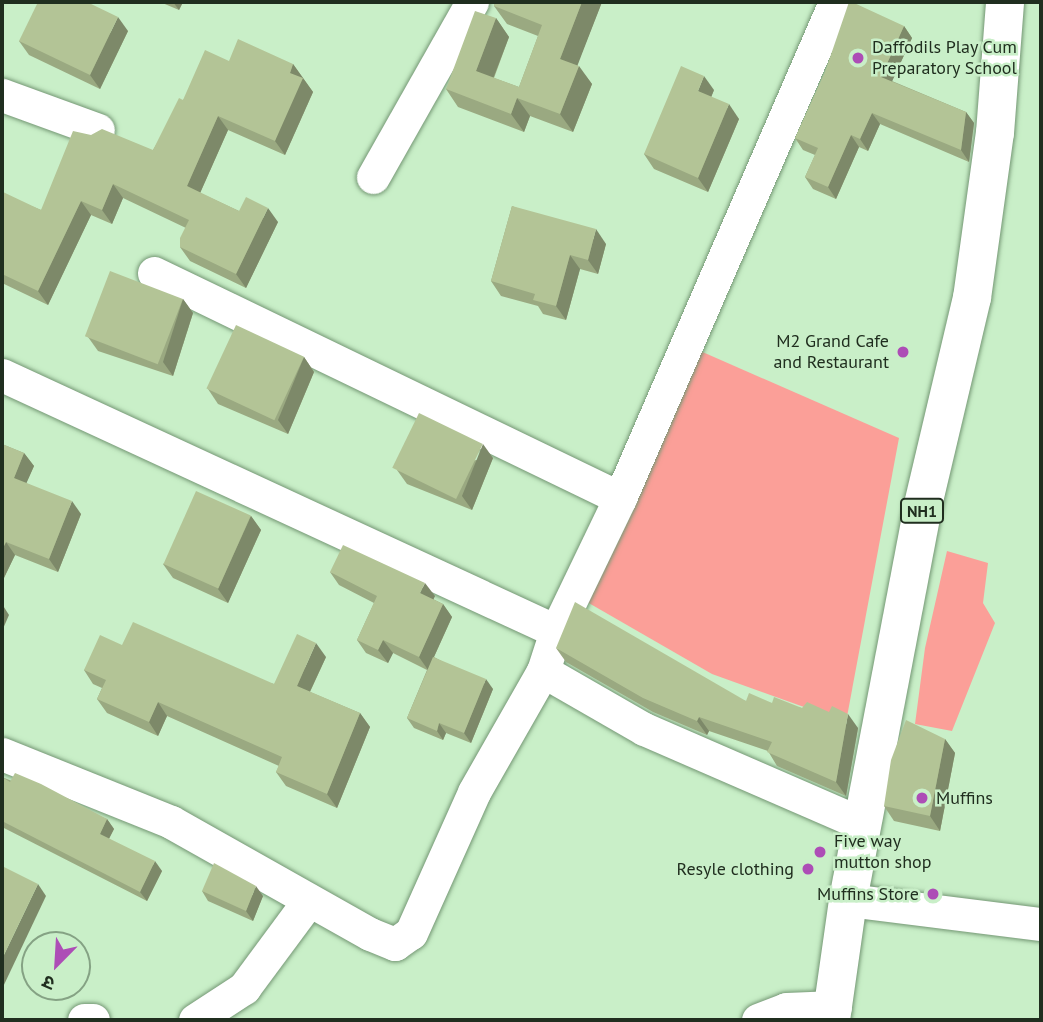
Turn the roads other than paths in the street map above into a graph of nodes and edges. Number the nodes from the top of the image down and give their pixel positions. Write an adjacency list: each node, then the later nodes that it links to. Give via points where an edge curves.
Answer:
1 (472, 2): 6 (street)
2 (835, 2): 9 (street)
3 (1004, 2): 13 (highway, NH1, via 995,133 972,298 923,505)
4 (2, 95): 5 (street)
5 (98, 130)
6 (373, 177)
7 (154, 273): 9 (street)
8 (2, 376): 10 (street)
9 (620, 498): 10 (street)
10 (556, 631): 11 (street)
11 (543, 671): 13 (street, via 644,729); 14 (street, via 474,792 411,933 395,944)
12 (2, 754): 14 (street, via 171,822)
13 (862, 824): 15 (highway, NH1)
14 (309, 900): 20 (street, via 244,988)
15 (848, 900): 16 (street); 17 (highway, NH1)
16 (1041, 924)
17 (833, 1014): 21 (street, via 786,1009)
18 (84, 1020): 19 (street)
19 (93, 1020)
20 (195, 1020)
21 (758, 1020)

